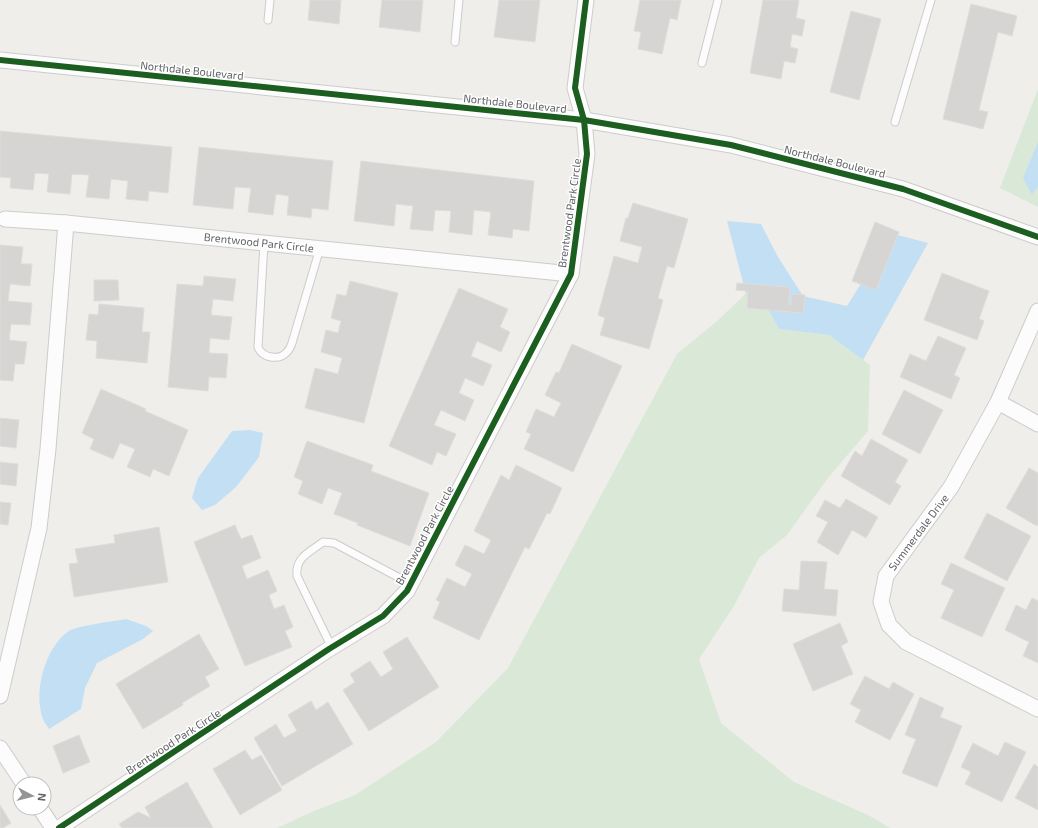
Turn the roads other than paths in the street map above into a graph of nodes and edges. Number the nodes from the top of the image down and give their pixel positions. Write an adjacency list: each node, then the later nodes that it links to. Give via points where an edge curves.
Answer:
1 (270, 0): 6 (lane)
2 (458, 0): 7 (lane)
3 (586, 0): 10 (street, Brentwood Park Circle, via 575,88)
4 (718, 0): 9 (lane)
5 (931, 0): 11 (lane)
6 (268, 20)
7 (455, 42)
8 (0, 60): 10 (street, Northdale Boulevard)
9 (702, 63)
10 (584, 120): 14 (street, Northdale Boulevard, via 731,145 881,183); 17 (street, Brentwood Park Circle, via 587,154)
11 (895, 122)
12 (5, 219): 13 (street, Brentwood Park Circle)
13 (66, 223): 15 (street, Brentwood Park Circle); 23 (street, via 49,442 39,528)
14 (1038, 237)
15 (264, 243): 16 (street, Brentwood Park Circle); 16 (lane, via 258,347 259,351 270,357 281,356 288,351 292,343)
16 (320, 248): 17 (street, Brentwood Park Circle)
17 (571, 274): 21 (street, Brentwood Park Circle)
18 (1038, 311): 19 (street, Summerdale Drive)
19 (998, 402): 20 (street); 24 (street, Summerdale Drive, via 952,487 886,576 881,602 889,625 906,642)
20 (1038, 424)
21 (411, 584): 22 (street, Brentwood Park Circle, via 383,616); 22 (lane, via 334,543 323,542 300,560 297,576)
22 (332, 648): 29 (street, Brentwood Park Circle)
23 (0, 696)
24 (1038, 709)
25 (0, 748): 26 (street)
26 (19, 776)
27 (45, 816): 28 (street)
28 (53, 828)
29 (59, 828)

